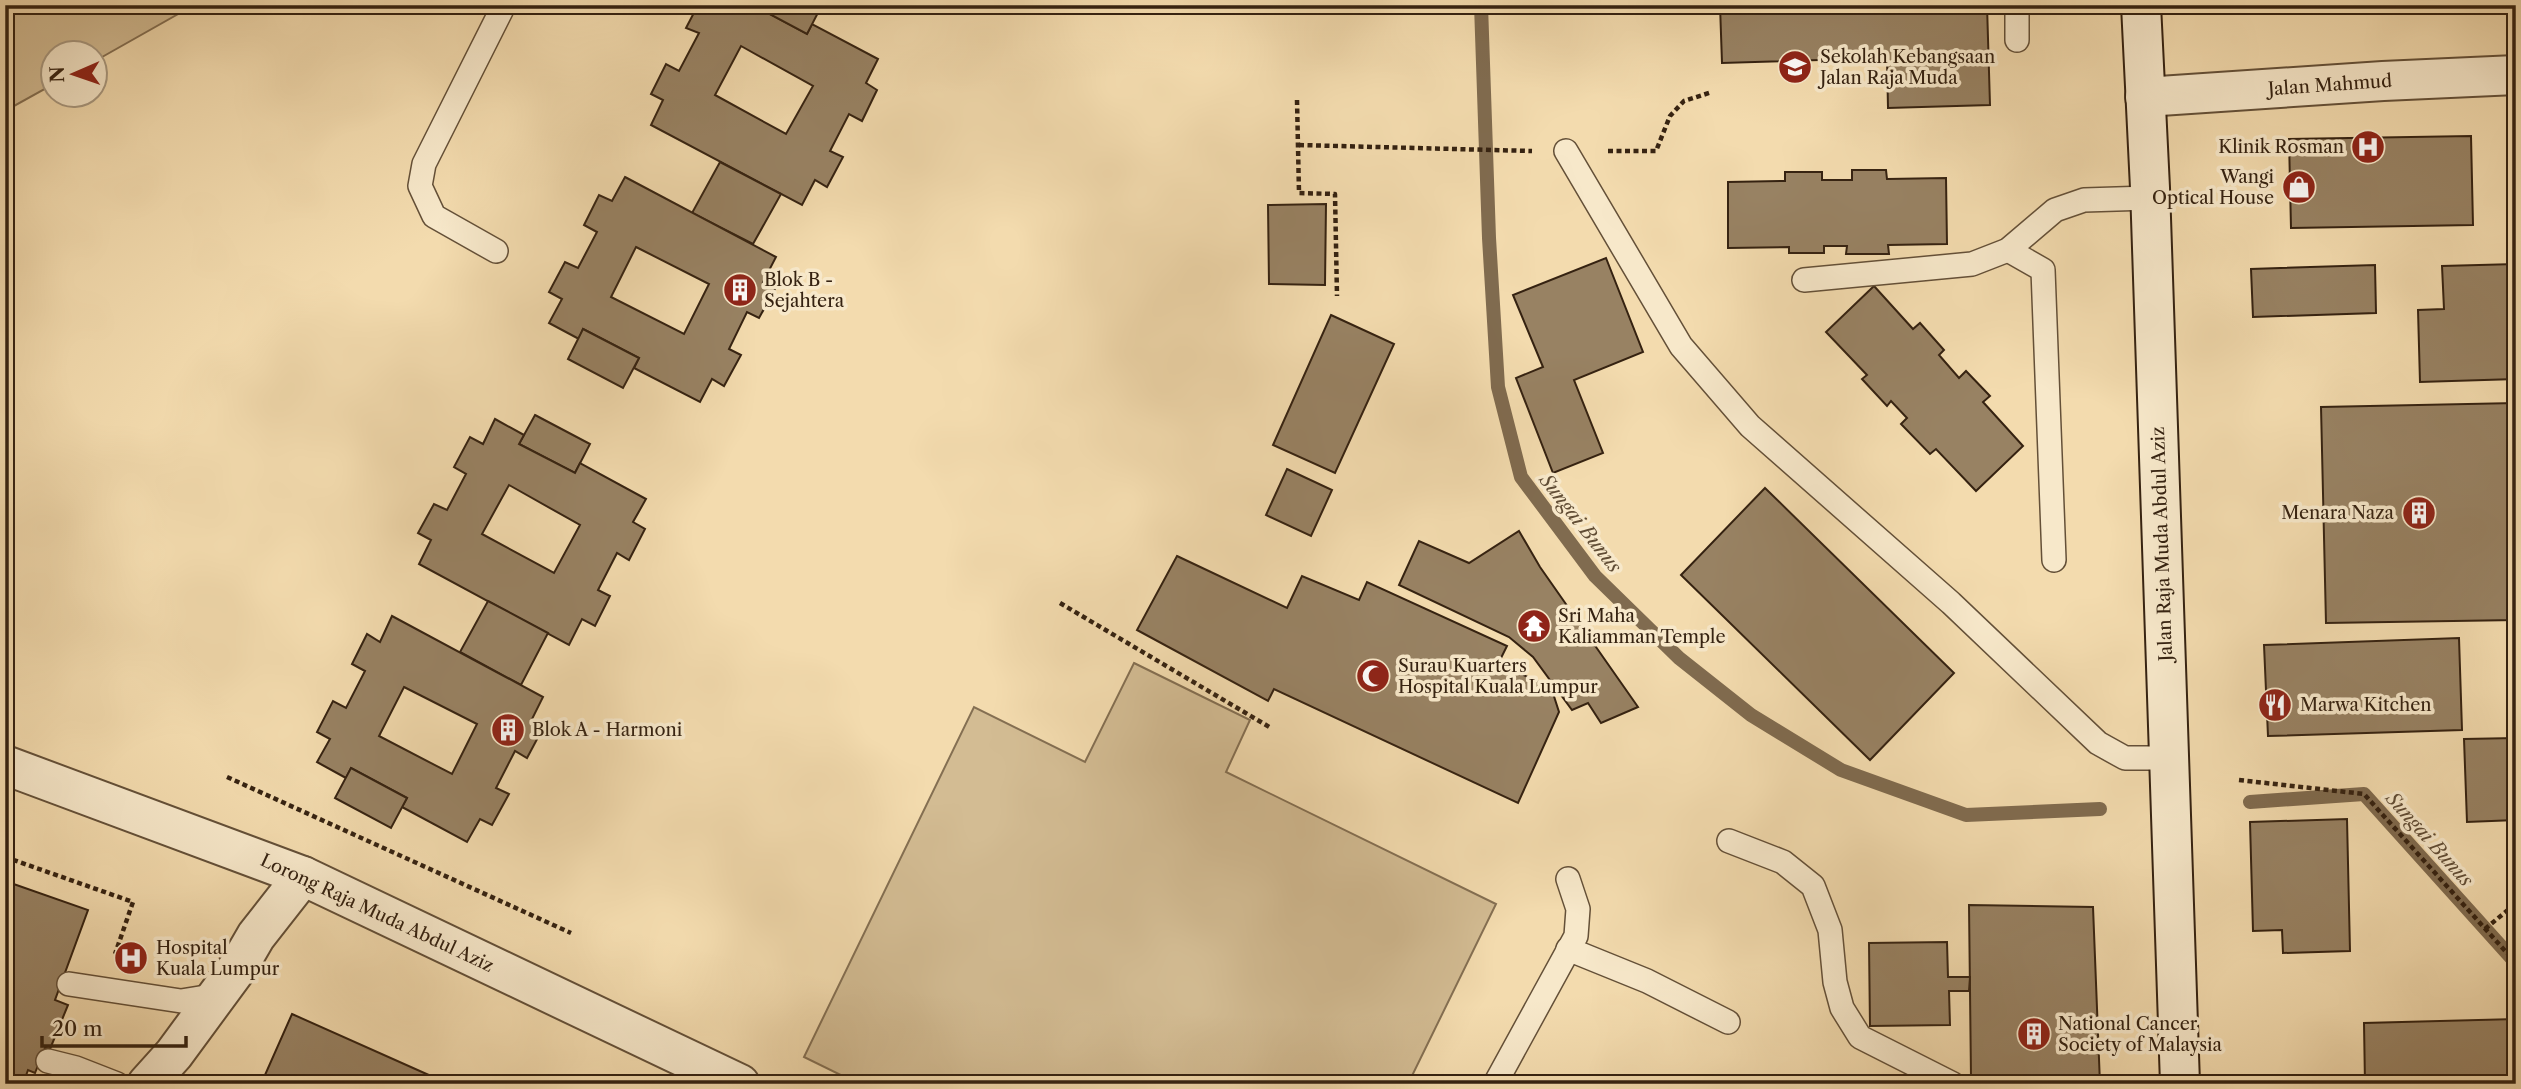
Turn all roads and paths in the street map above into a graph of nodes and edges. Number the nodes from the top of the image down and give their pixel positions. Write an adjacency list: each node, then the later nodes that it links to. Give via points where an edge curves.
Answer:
1 (504, 5): 13 (lane, via 425,164 421,186 434,216)
2 (2017, 5): 4 (lane)
3 (2141, 5): 7 (street, Jalan Raja Muda Abdul Aziz)
4 (2017, 40)
5 (2516, 75): 7 (street, Jalan Mahmud)
6 (1712, 92): 10 (path, via 1684,101 1670,116 1656,150)
7 (2145, 97): 11 (street, Jalan Raja Muda Abdul Aziz)
8 (1297, 100): 9 (path)
9 (1299, 145): 10 (path); 15 (path, via 1299,193 1335,194)
10 (1566, 151): 20 (lane, via 1681,346 1751,426 1951,603 2098,743 2125,758)
11 (2148, 198): 12 (lane, via 2084,200 2055,210); 20 (street, Jalan Raja Muda Abdul Aziz)
12 (2008, 250): 14 (lane, via 1972,264); 16 (lane, via 2043,270)
13 (496, 251)
14 (1804, 280)
15 (1338, 296)
16 (2054, 560)
17 (1060, 603): 18 (path)
18 (1271, 728)
19 (5, 765): 25 (street, Lorong Raja Muda Abdul Aziz)
20 (2170, 770): 42 (street, Jalan Raja Muda Abdul Aziz)
21 (227, 777): 29 (path)
22 (2239, 780): 28 (path, via 2364,794)
23 (1729, 841): 41 (lane, via 1783,862 1813,886 1830,929 1842,1008 1860,1037)
24 (5, 858): 33 (path, via 133,902)
25 (303, 876): 34 (street); 37 (street, Lorong Raja Muda Abdul Aziz)
26 (1568, 879): 30 (lane, via 1578,909 1576,936)
27 (2516, 915): 28 (path, via 2509,909)
28 (2485, 929): 31 (path)
29 (571, 933)
30 (1568, 949): 35 (lane, via 1647,981); 40 (lane)
31 (2516, 963)
32 (69, 984): 33 (lane)
33 (103, 989): 34 (lane, via 181,1002)
34 (218, 995): 39 (street)
35 (1728, 1022)
36 (48, 1060): 38 (lane)
37 (721, 1080)
38 (117, 1084)
39 (147, 1084)
40 (1495, 1084)
41 (1953, 1084)
42 (2180, 1084)

